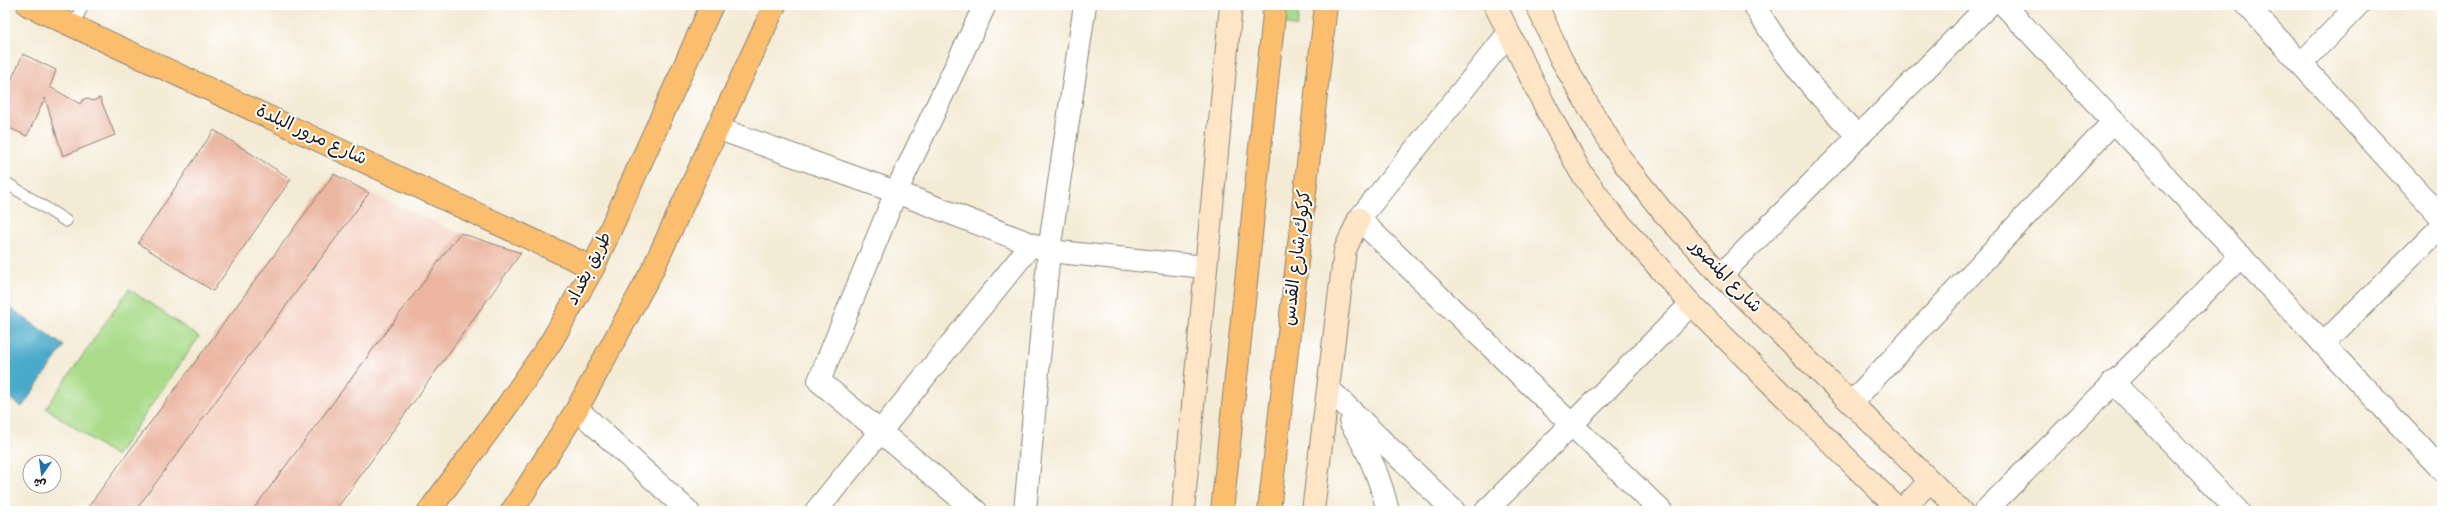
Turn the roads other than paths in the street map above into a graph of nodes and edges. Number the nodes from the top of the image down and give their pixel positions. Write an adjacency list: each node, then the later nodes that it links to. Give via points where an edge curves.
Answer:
1 (28, 5): 18 (main road, شارع مرور البلدة)
2 (83, 5): 18 (lane)
3 (712, 5): 34 (main road, طريق بغداد)
4 (774, 5): 23 (main road)
5 (985, 5): 26 (street)
6 (1085, 5): 31 (street)
7 (1231, 5): 33 (street)
8 (1275, 5): 53 (main road)
9 (1326, 5): 19 (main road, كركوك,شارع القدس)
10 (1336, 5): 19 (main road)
11 (1495, 5): 20 (street)
12 (1536, 5): 35 (street, شارع المنصور, via 1560,57 1623,162 1663,212)
13 (1754, 5): 24 (street, via 1787,56 1809,84)
14 (1989, 5): 24 (street)
15 (2004, 5): 22 (street)
16 (2247, 5): 21 (street)
17 (2358, 5): 21 (street)
18 (73, 26): 34 (main road, شارع مرور البلدة)
19 (1322, 29): 54 (main road, كركوك,شارع القدس)
20 (1508, 34): 28 (street); 36 (street, via 1580,171 1628,233)
21 (2301, 64): 27 (street)
22 (2114, 121): 32 (street); 40 (street)
23 (719, 129): 26 (street); 41 (main road, via 652,271)
24 (1858, 136): 35 (street)
25 (5, 182): 29 (lane)
26 (896, 192): 31 (street); 43 (street, via 819,381)
27 (2442, 218)
28 (1359, 219): 39 (street, via 1345,250); 42 (street)
29 (66, 221)
30 (2442, 226): 37 (street)
31 (1040, 248): 33 (street); 43 (street); 51 (street)
32 (2241, 256): 37 (street); 38 (street)
33 (1205, 267): 52 (street)
34 (593, 268): 46 (main road, طريق بغداد, via 551,342)
35 (1721, 275): 40 (street, شارع المنصور)
36 (1691, 304): 42 (street); 60 (street)
37 (2323, 344): 44 (street)
38 (2113, 382): 62 (street); 63 (street)
39 (1329, 389): 55 (street); 56 (street, via 1366,447 1382,483); 57 (street)
40 (1852, 402): 45 (street, شارع المنصور)
41 (577, 409): 47 (main road); 48 (street)
42 (1572, 424): 58 (street); 59 (street)
43 (880, 431): 49 (street); 50 (street)
44 (2442, 470)
45 (1930, 481): 60 (street); 61 (street, شارع المنصور)
46 (429, 511)
47 (512, 511)
48 (688, 511)
49 (816, 511)
50 (976, 511)
51 (1025, 511)
52 (1184, 511)
53 (1222, 511)
54 (1269, 511)
55 (1313, 511)
56 (1388, 511)
57 (1454, 511)
58 (1486, 511)
59 (1661, 511)
60 (1900, 511)
61 (1961, 511)
62 (1985, 511)
63 (2238, 511)

